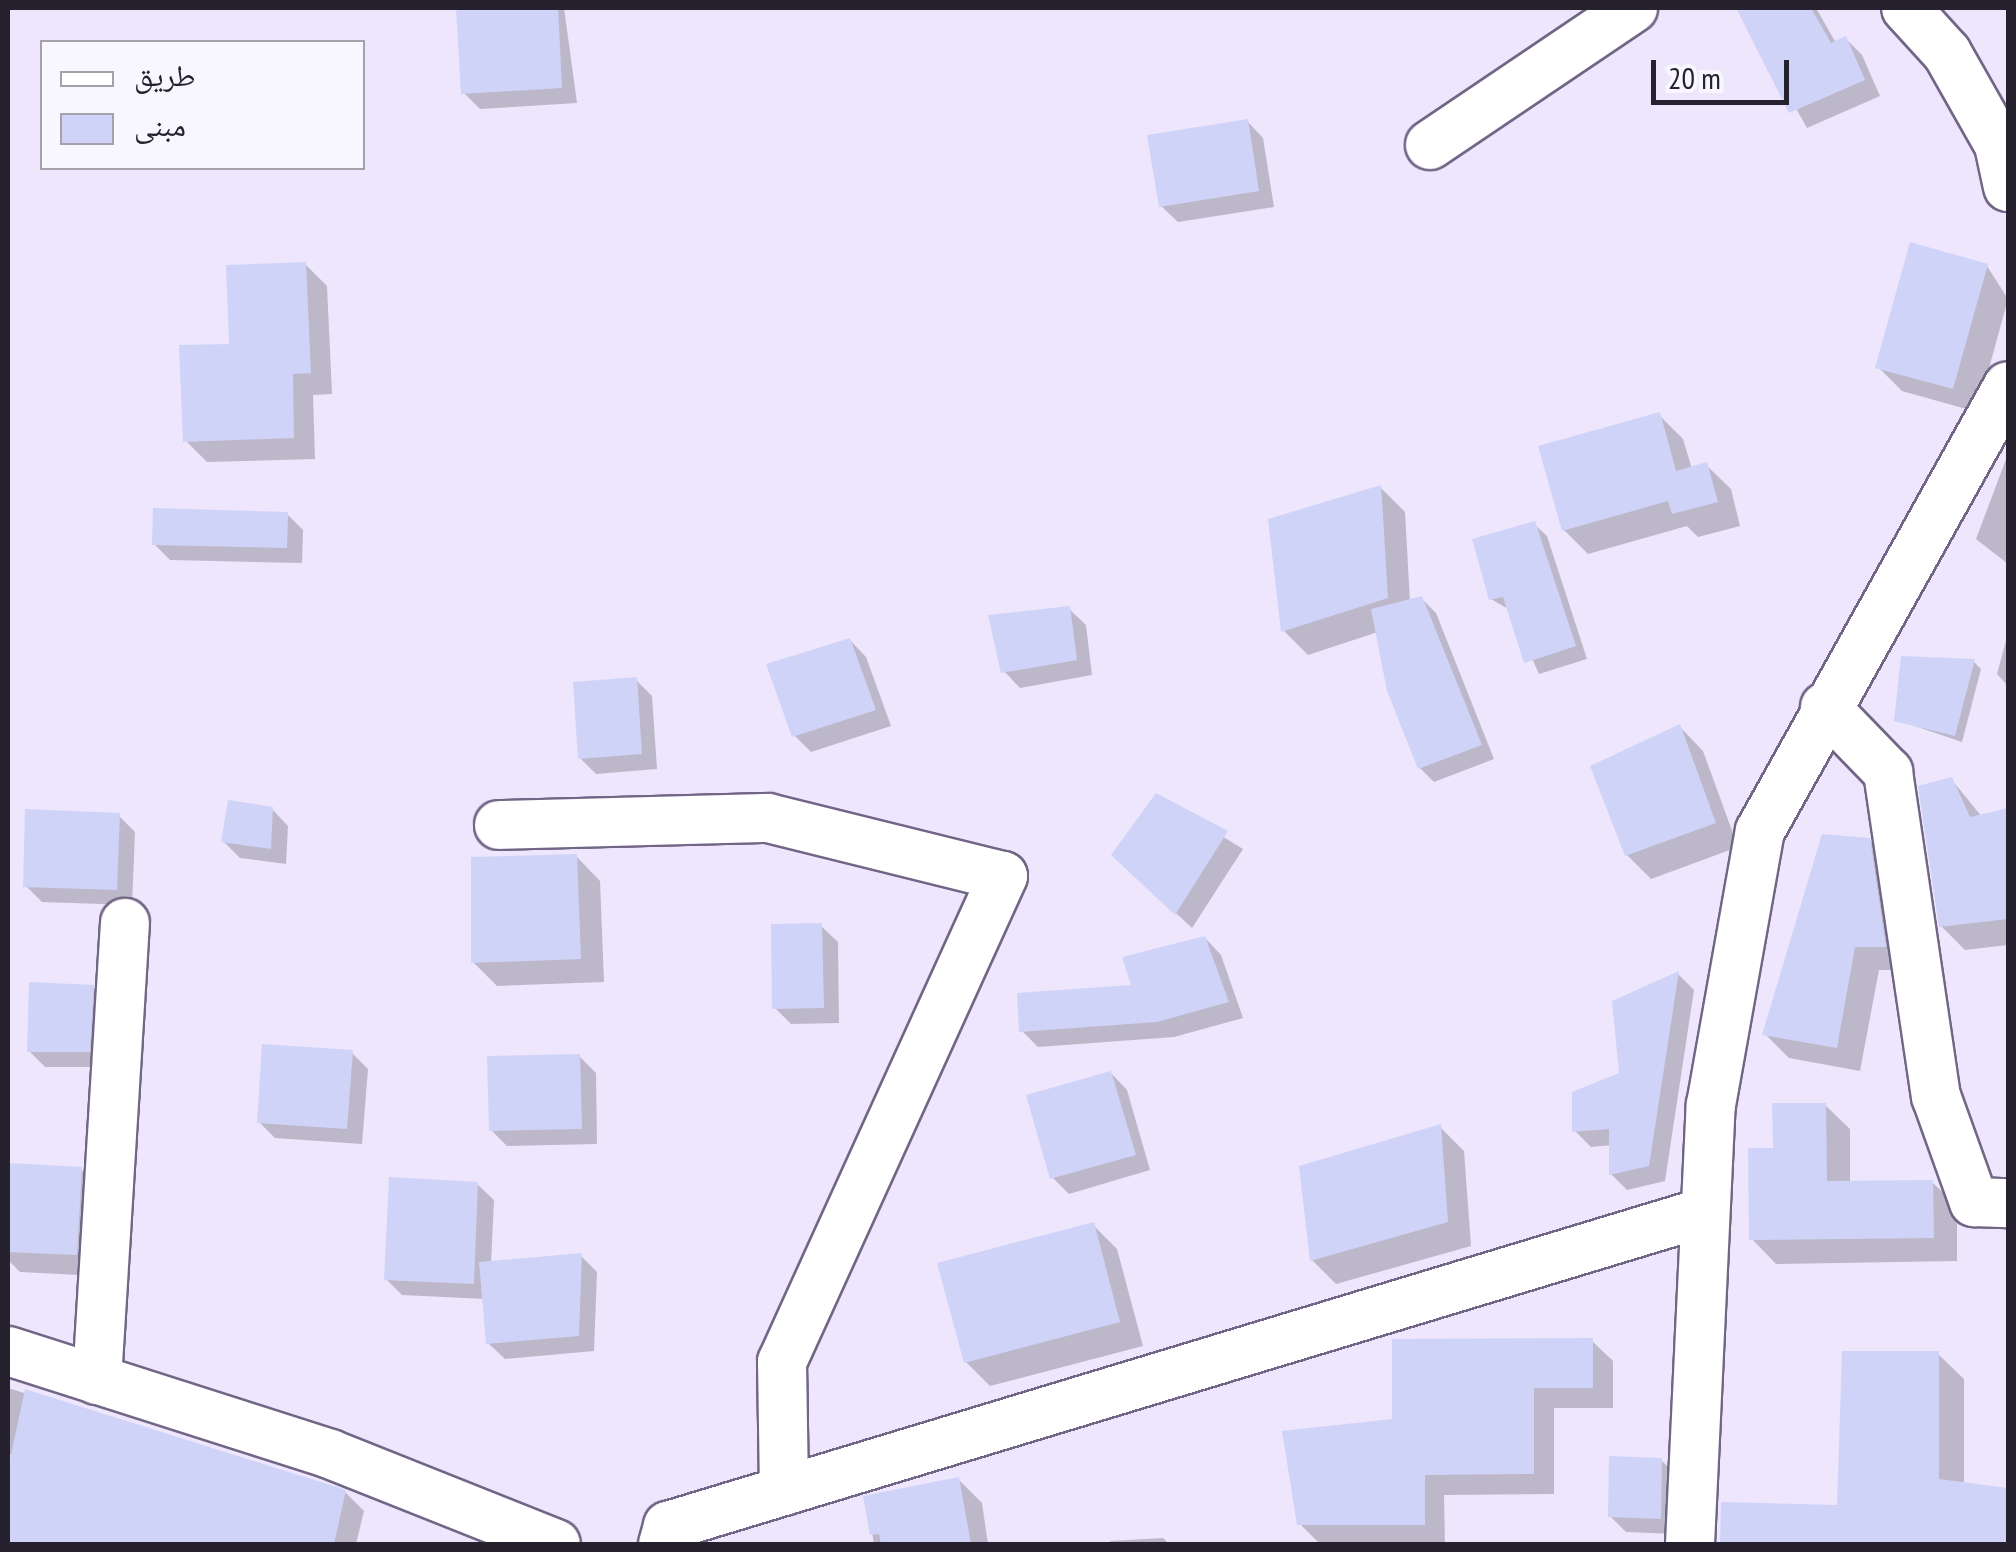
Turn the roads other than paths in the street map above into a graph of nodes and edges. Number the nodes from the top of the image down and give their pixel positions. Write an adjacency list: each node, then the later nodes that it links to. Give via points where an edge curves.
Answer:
1 (1632, 8): 3 (street)
2 (1906, 8): 4 (street, via 1947,53 1998,145)
3 (1430, 146)
4 (2008, 187)
5 (2008, 386): 6 (street)
6 (1824, 707): 9 (street, via 1888,772 1936,1096 1974,1202); 10 (street, via 1760,831 1711,1105)
7 (499, 826): 13 (street, via 768,818 1003,876 782,1362)
8 (124, 923): 12 (street)
9 (2008, 1204)
10 (1705, 1212): 13 (street); 16 (street)
11 (8, 1351): 12 (street)
12 (96, 1380): 14 (street, via 330,1454)
13 (784, 1491): 15 (street, via 668,1526)
14 (556, 1544)
15 (663, 1544)
16 (1690, 1544)

